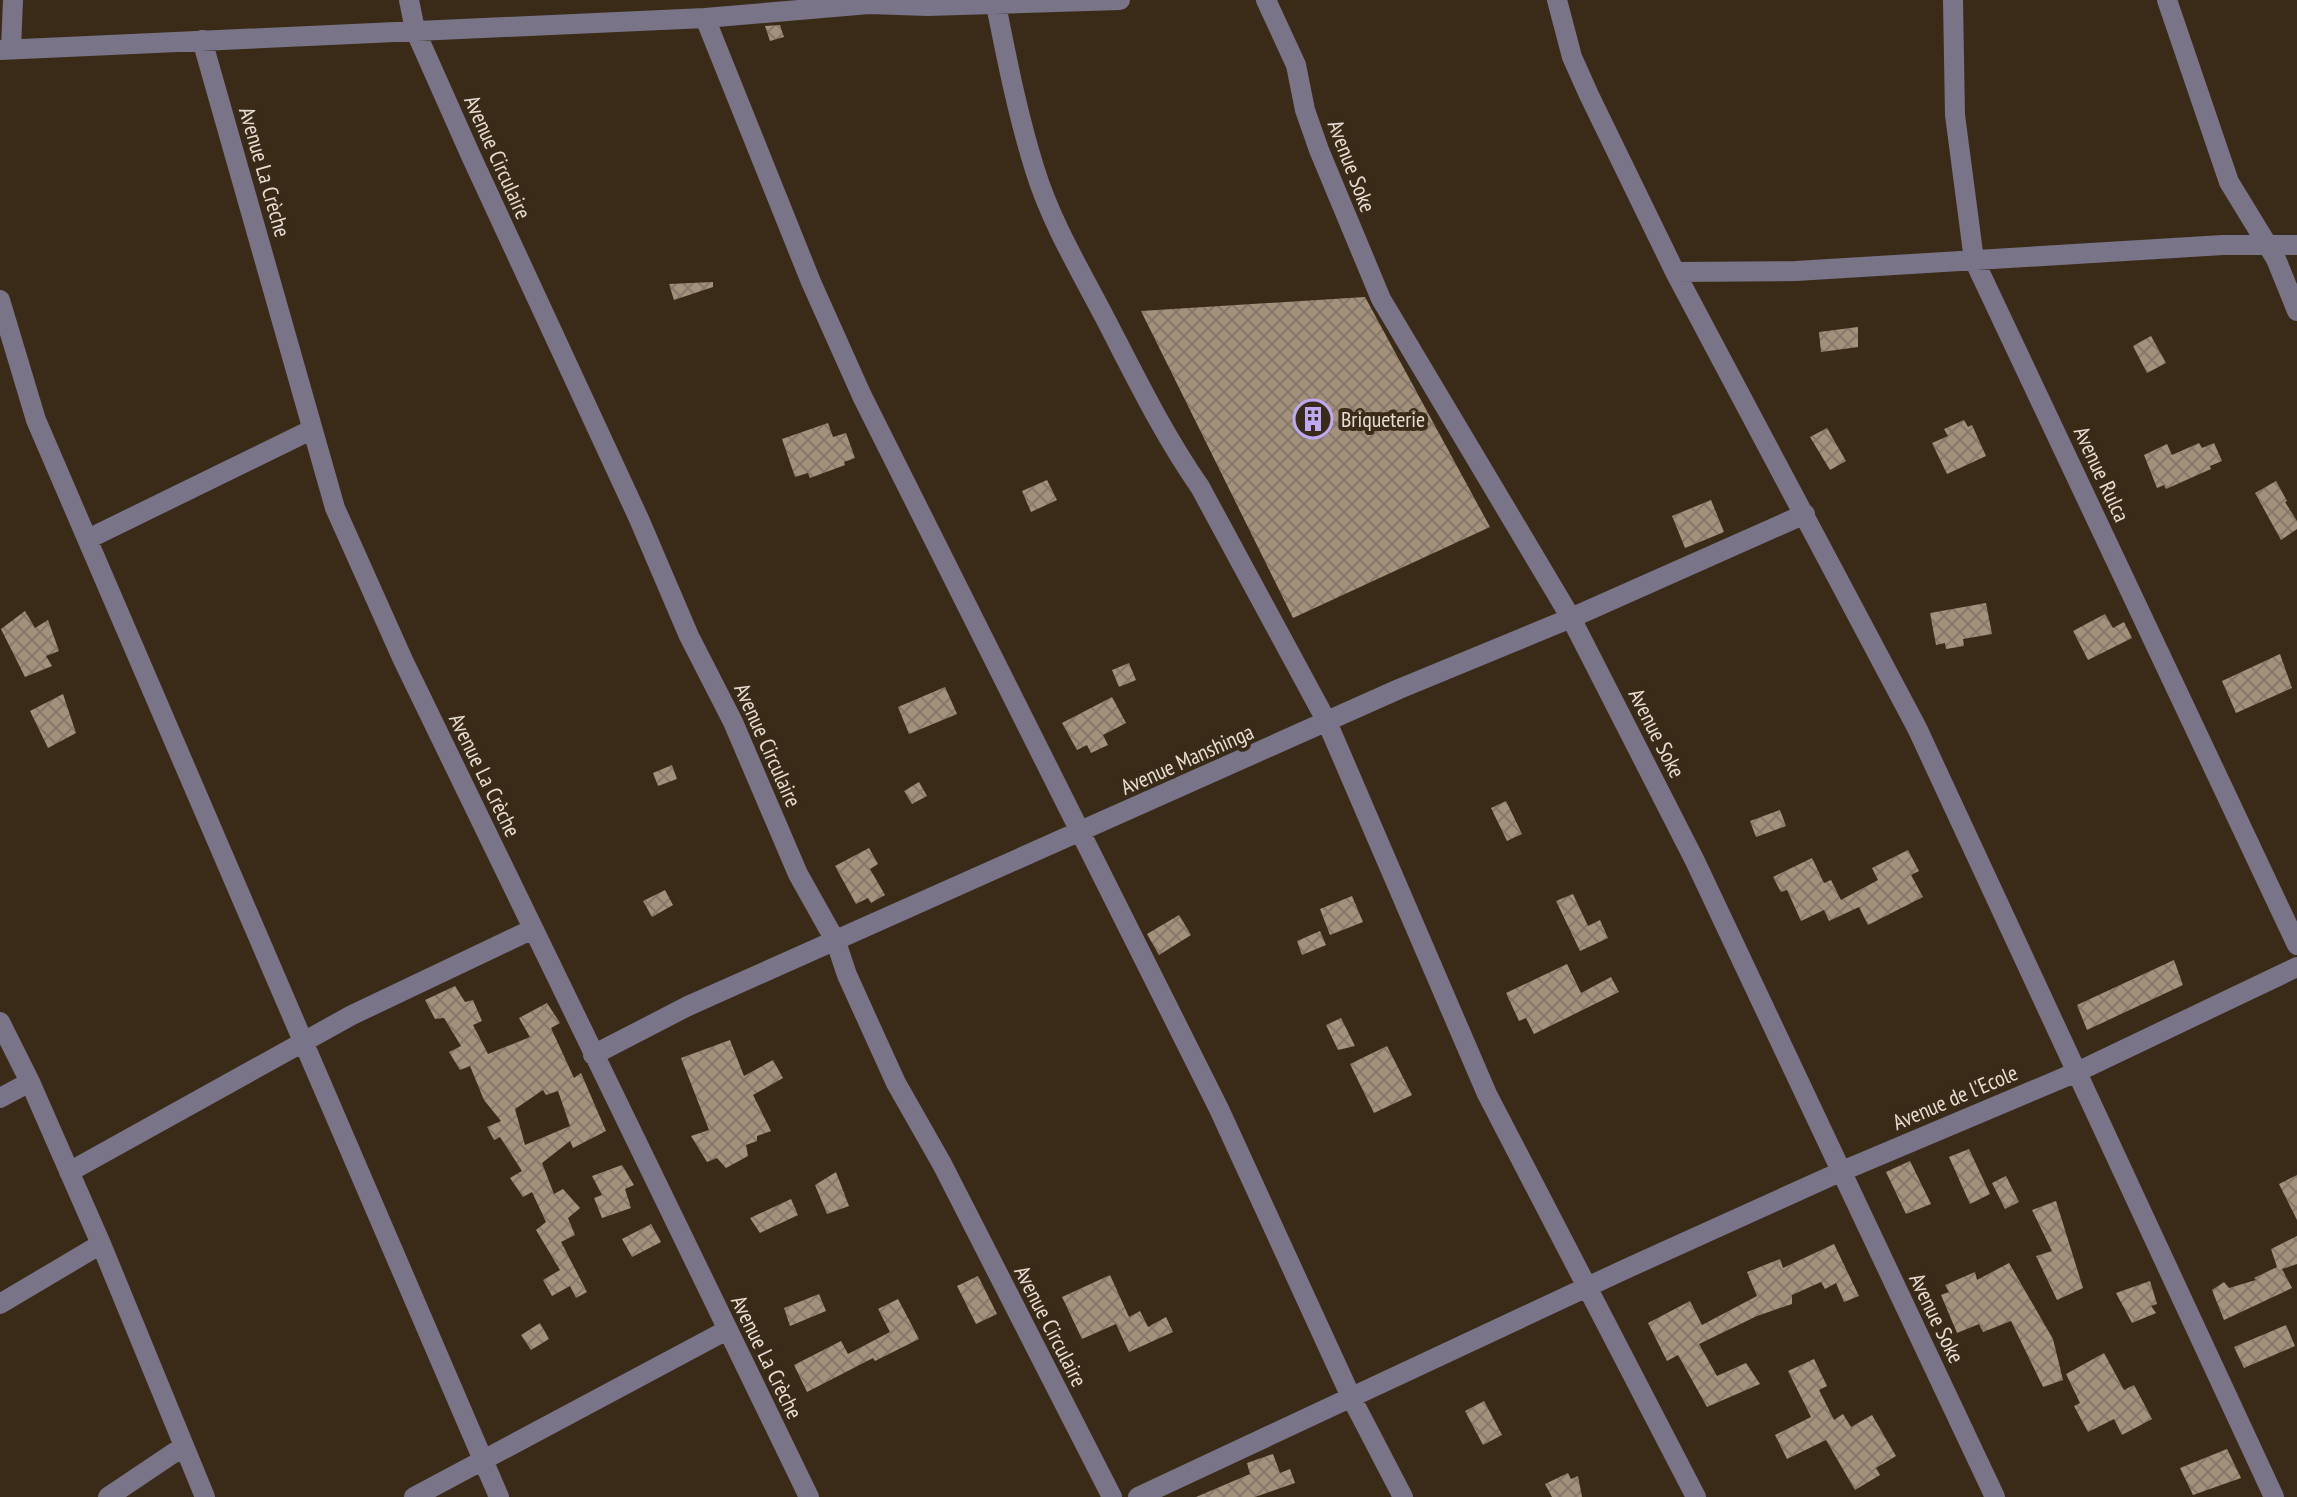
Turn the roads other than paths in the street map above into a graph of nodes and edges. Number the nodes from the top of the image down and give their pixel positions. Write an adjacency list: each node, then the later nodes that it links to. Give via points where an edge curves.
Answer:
1 (13, 0): 12 (street)
2 (409, 0): 10 (street, Avenue Circulaire)
3 (1120, 0): 8 (street)
4 (1266, 0): 22 (street, Avenue Soke, via 1296,65 1319,150 1381,299)
5 (1557, 0): 16 (street, via 1572,57)
6 (1953, 0): 15 (street, Avenue Rulca, via 1955,115)
7 (2167, 0): 14 (street, via 2229,182)
8 (992, 2): 9 (street, via 869,4); 23 (street, via 1035,172 1062,237 1137,383 1200,487)
9 (705, 18): 10 (street); 24 (street, via 862,396)
10 (415, 30): 11 (street); 26 (street, Avenue Circulaire, via 798,874)
11 (202, 40): 12 (street); 19 (street, Avenue La Crèche)
12 (5, 50)
13 (2297, 245): 14 (street)
14 (2267, 246): 15 (street); 18 (street)
15 (1974, 260): 16 (street); 27 (street, Avenue Rulca)
16 (1675, 272): 20 (street)
17 (0, 300): 21 (street, via 36,420)
18 (2297, 311)
19 (311, 430): 21 (street); 25 (street, Avenue La Crèche, via 347,536)
20 (1805, 514): 22 (street, Avenue Manshinga); 32 (street, via 1917,728)
21 (88, 539): 30 (street)
22 (1571, 618): 23 (street, Avenue Manshinga); 36 (street, Avenue Soke, via 1695,861)
23 (1327, 722): 24 (street, Avenue Manshinga); 38 (street, via 1487,1094)
24 (1081, 832): 26 (street, Avenue Manshinga); 41 (street, via 1219,1109)
25 (533, 929): 30 (street); 31 (street, Avenue La Crèche)
26 (836, 942): 31 (street, Avenue Manshinga, via 688,1006); 49 (street, Avenue Circulaire, via 896,1083)
27 (2297, 945)
28 (2297, 967): 32 (street, Avenue de l'Ecole)
29 (0, 1022): 33 (street)
30 (304, 1041): 35 (street); 43 (street)
31 (593, 1055): 40 (street, Avenue La Crèche)
32 (2077, 1072): 36 (street, Avenue de l'Ecole); 54 (street)
33 (30, 1082): 34 (street); 35 (street)
34 (0, 1098)
35 (69, 1172): 37 (street)
36 (1840, 1172): 38 (street, Avenue de l'Ecole); 53 (street, Avenue Soke)
37 (101, 1244): 39 (street); 42 (street)
38 (1588, 1287): 41 (street, Avenue de l'Ecole); 52 (street)
39 (0, 1304)
40 (727, 1330): 43 (street); 48 (street, Avenue La Crèche)
41 (1352, 1399): 50 (street, Avenue de l'Ecole); 51 (street)
42 (184, 1446): 44 (street); 45 (street)
43 (483, 1462): 46 (street); 47 (street)
44 (108, 1497)
45 (205, 1497)
46 (414, 1497)
47 (499, 1497)
48 (809, 1497)
49 (1112, 1497)
50 (1138, 1497)
51 (1403, 1497)
52 (1696, 1497)
53 (1995, 1497)
54 (2274, 1497)

